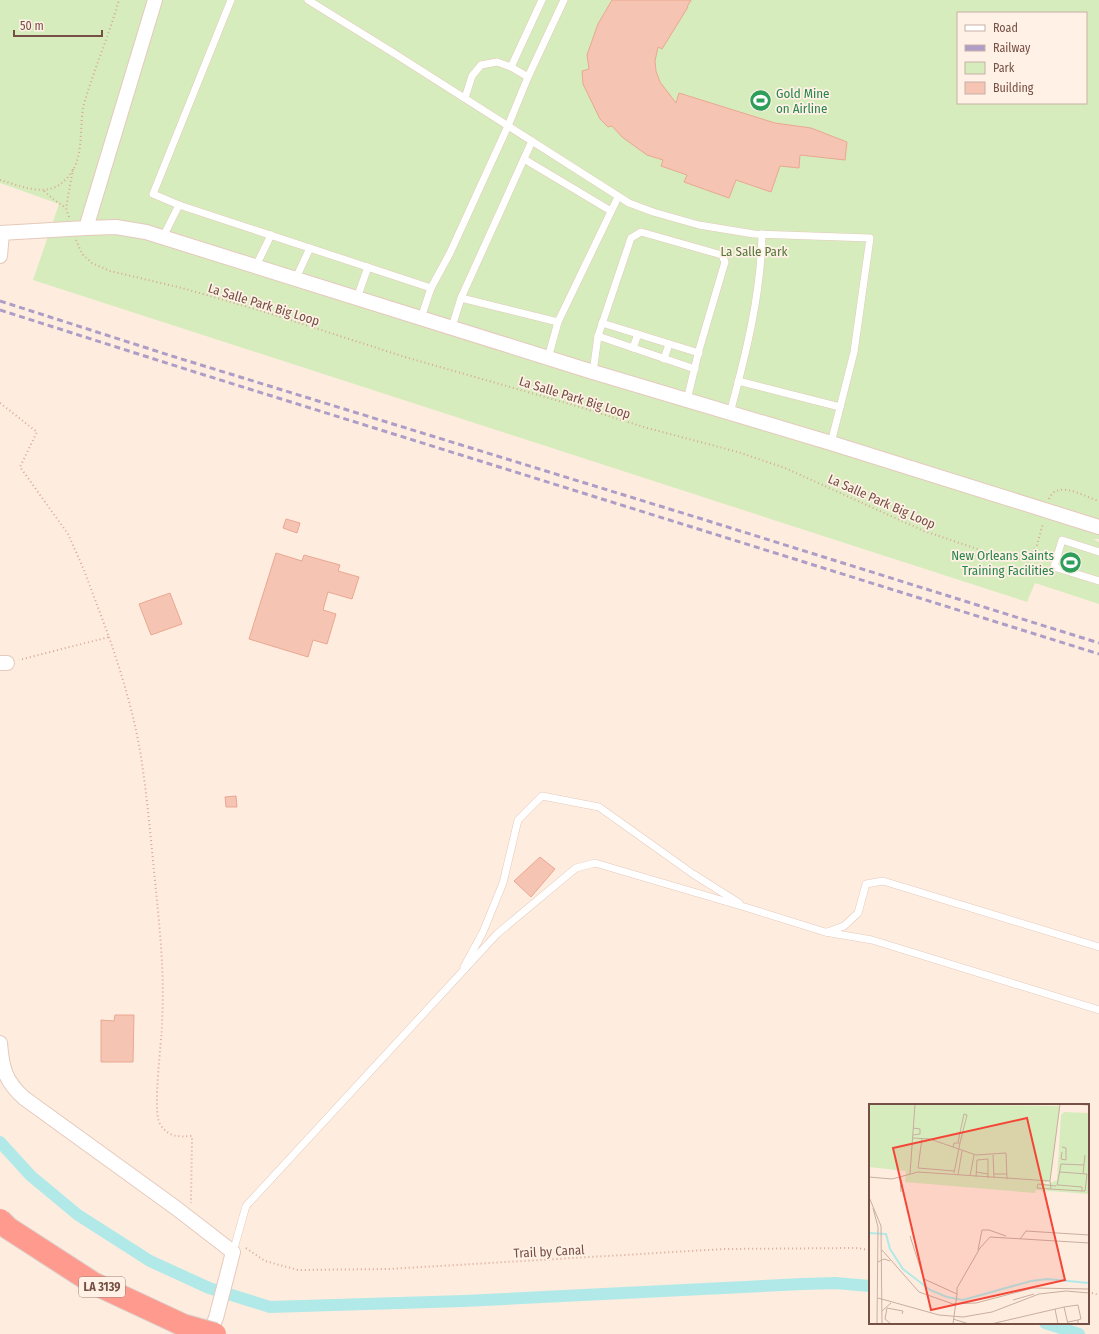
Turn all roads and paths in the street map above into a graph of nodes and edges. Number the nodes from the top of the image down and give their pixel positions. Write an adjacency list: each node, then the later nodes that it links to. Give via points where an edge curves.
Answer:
1 (119, 0): 13 (path, La Salle Park Big Loop, via 84,106 78,152)
2 (155, 0): 20 (street)
3 (231, 0): 17 (lane, via 153,194)
4 (308, 0): 9 (lane)
5 (542, 0): 7 (lane)
6 (564, 0): 8 (lane)
7 (511, 67): 8 (lane); 9 (lane, via 497,62 481,65 472,76)
8 (528, 78): 10 (lane)
9 (465, 98): 10 (lane)
10 (508, 126): 11 (lane); 31 (lane)
11 (532, 141): 12 (lane); 16 (lane)
12 (524, 159): 19 (lane); 33 (lane)
13 (73, 169): 15 (path, via 58,186); 18 (path, La Salle Park Big Loop)
14 (0, 180): 15 (path)
15 (43, 190): 18 (path)
16 (618, 197): 19 (lane); 23 (lane, via 629,204 699,225)
17 (179, 205): 24 (lane); 25 (lane)
18 (66, 208): 21 (path, La Salle Park Big Loop)
19 (612, 211): 35 (lane)
20 (86, 228): 21 (street); 25 (street, via 116,227)
21 (72, 229): 22 (street); 54 (path, La Salle Park Big Loop, via 82,254 92,264 110,271 262,311 405,357 738,452 785,468 924,531 998,556 1014,560 1029,557 1037,545)
22 (1, 233): 27 (street)
23 (762, 234): 47 (lane, via 758,290); 50 (lane, via 870,238 854,352)
24 (271, 235): 26 (lane); 28 (lane)
25 (163, 237): 28 (street)
26 (310, 248): 29 (lane); 30 (lane)
27 (0, 256)
28 (256, 266): 30 (street)
29 (368, 267): 31 (lane); 32 (lane)
30 (296, 278): 32 (street)
31 (432, 288): 34 (lane)
32 (357, 298): 34 (street)
33 (461, 298): 35 (lane); 37 (lane)
34 (421, 318): 37 (street)
35 (558, 322): 43 (lane)
36 (602, 323): 38 (lane); 39 (lane); 42 (lane, via 631,238 641,232 722,255 725,262)
37 (452, 327): 43 (street)
38 (638, 334): 40 (lane); 41 (lane)
39 (598, 336): 41 (lane); 46 (lane)
40 (669, 344): 42 (lane); 44 (lane)
41 (633, 348): 44 (lane)
42 (698, 353): 45 (lane)
43 (548, 358): 46 (street)
44 (664, 359): 45 (lane)
45 (695, 369): 48 (lane)
46 (593, 372): 48 (street)
47 (738, 381): 50 (lane); 51 (lane)
48 (686, 400): 51 (street)
49 (0, 404): 58 (path, via 37,432 20,467 68,534)
50 (840, 407): 52 (lane)
51 (730, 412): 52 (street)
52 (831, 443): 54 (street)
53 (1099, 501): 54 (path, La Salle Park Big Loop, via 1059,489 1050,496)
54 (1046, 510): 55 (street)
55 (1099, 527)
56 (1099, 552): 57 (lane, via 1062,540 1054,567)
57 (1099, 581)
58 (108, 637): 59 (path); 66 (path, via 122,674 139,745 161,940 163,1021 156,1108 160,1124 170,1135 192,1136 192,1199)
59 (3, 663)
60 (748, 908): 61 (lane); 63 (lane, via 595,863 576,868 497,934); 63 (lane, via 693,874 599,807 542,796 518,820 504,883 483,932)
61 (825, 932): 62 (lane, via 844,926 858,913 866,884 883,880); 64 (lane, via 872,940)
62 (1099, 947)
63 (458, 976): 68 (lane, via 246,1206)
64 (1099, 1010)
65 (0, 1043): 66 (street, via 4,1072 14,1089)
66 (187, 1216): 68 (street)
67 (0, 1220): 72 (highway, LA 3139, bridge, via 8,1228 93,1283 183,1325)
68 (235, 1247): 69 (path, Trail by Canal, via 265,1261 298,1270 389,1269 724,1249); 72 (street)
69 (869, 1250)
70 (1089, 1292): 71 (path)
71 (1099, 1295)
72 (215, 1326): 73 (street)
73 (209, 1334)

